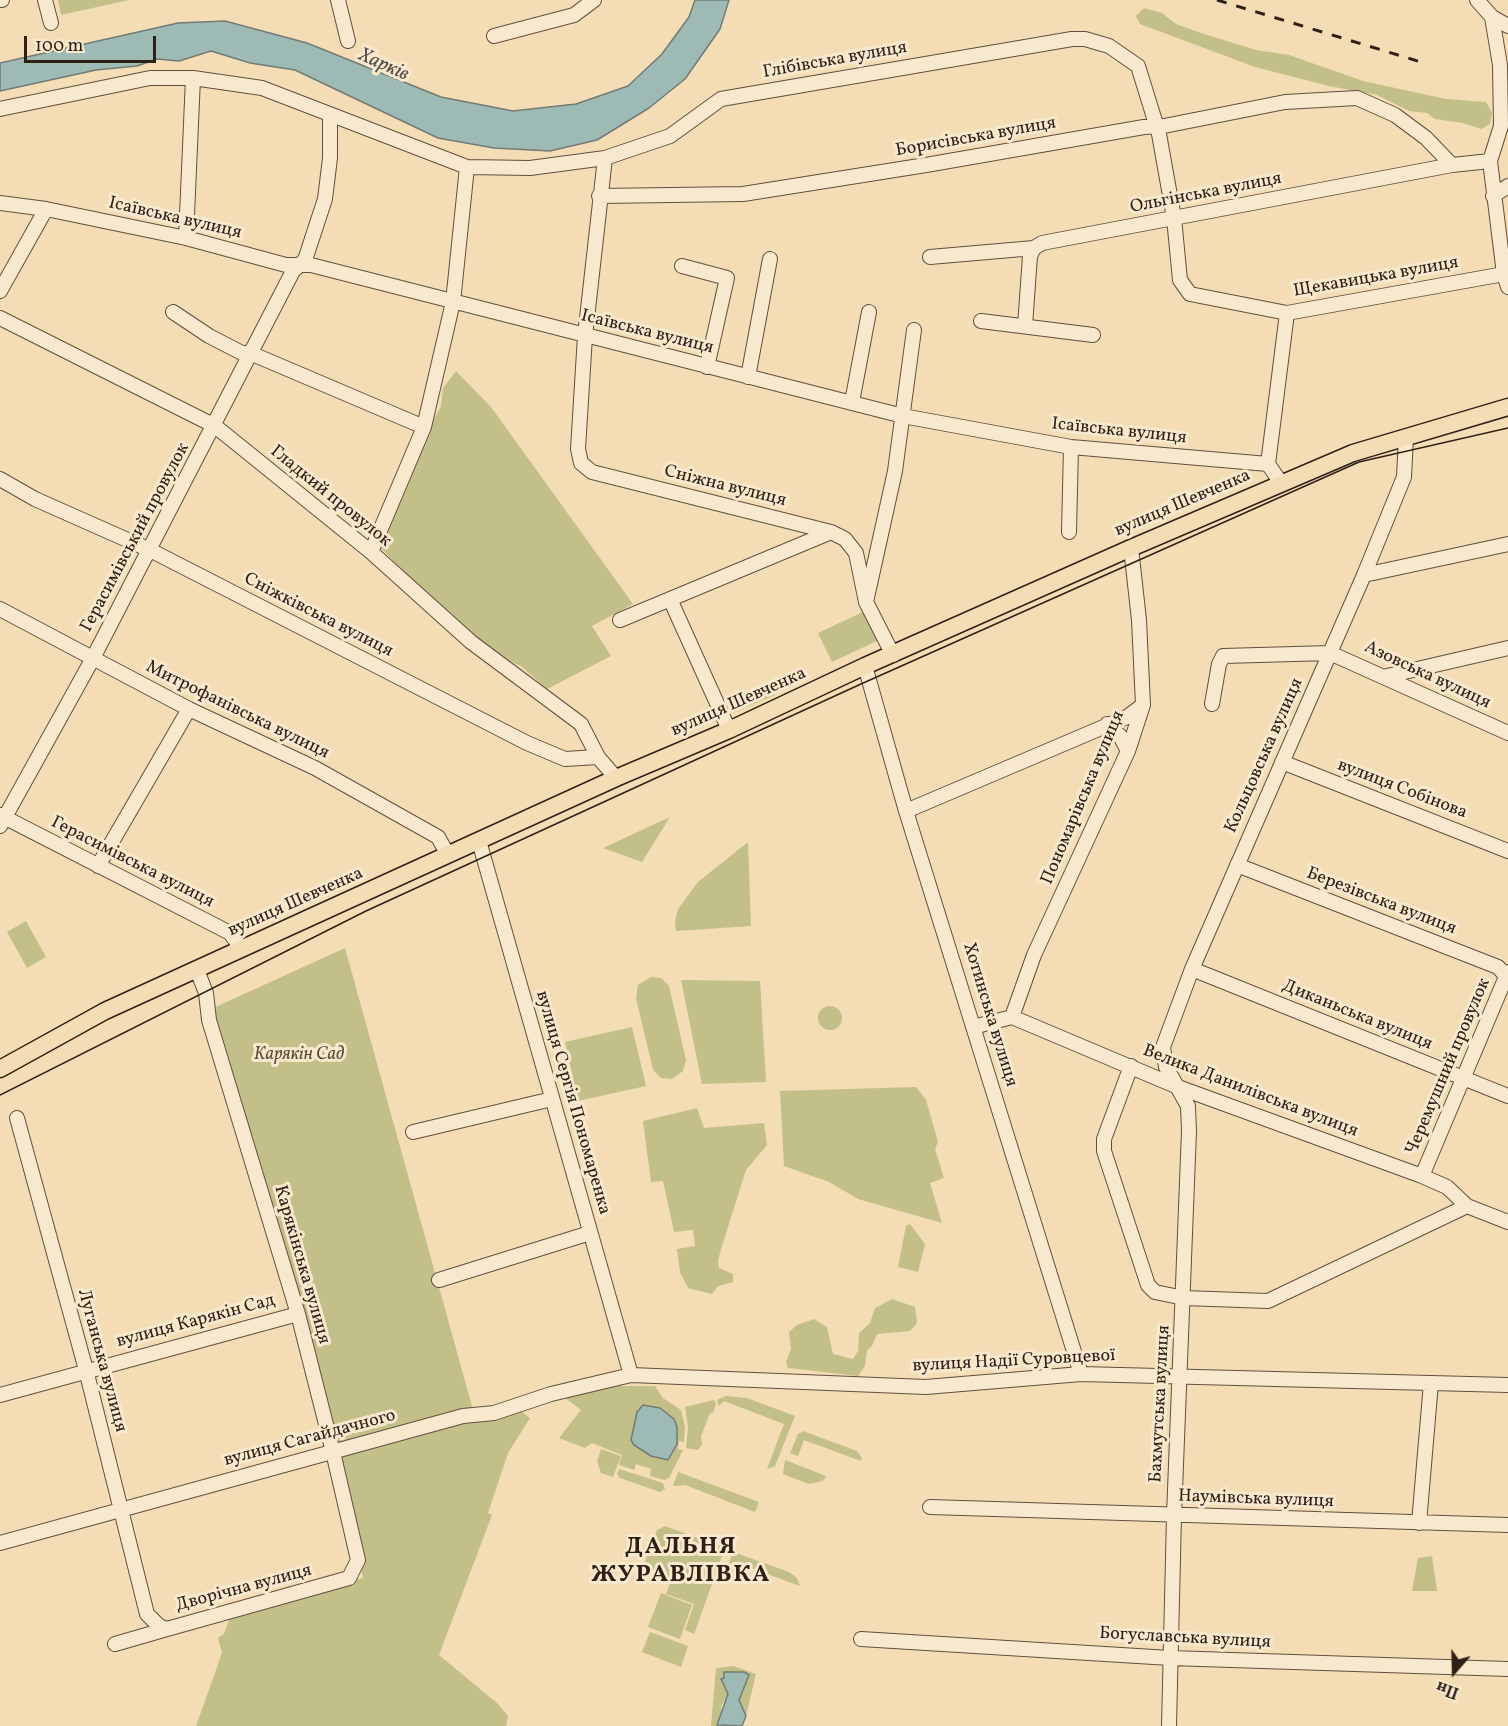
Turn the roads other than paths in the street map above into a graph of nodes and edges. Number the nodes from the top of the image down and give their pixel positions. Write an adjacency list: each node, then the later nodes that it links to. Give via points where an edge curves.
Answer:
1 (45, 0): 6 (street)
2 (339, 0): 9 (street)
3 (1477, 0): 5 (street)
4 (596, 3): 8 (street, via 574,15)
5 (1492, 17): 7 (street); 14 (street, via 1501,83)
6 (51, 23)
7 (1508, 26)
8 (494, 36)
9 (348, 41)
10 (193, 78): 11 (street, Глібівська вулиця, via 150,78); 12 (street, Глібівська вулиця, via 262,88); 25 (street)
11 (0, 109)
12 (330, 115): 18 (street, Глібівська вулиця); 29 (street, Герасимівський провулок, via 325,199 305,260)
13 (1155, 127): 15 (street, Глібівська вулиця, via 1138,66 1120,51 1097,41 1072,39 721,99 670,136); 17 (street, Борисівська вулиця, via 1286,102 1357,98 1395,115 1426,138); 20 (street, Борисівська вулиця, via 743,194); 24 (street)
14 (1502, 139): 16 (street)
15 (605, 158): 18 (street, Глібівська вулиця, via 530,168); 20 (street)
16 (1490, 161): 17 (street, Ольгінська вулиця); 21 (street)
17 (1452, 165): 24 (street, Ольгінська вулиця)
18 (467, 167): 34 (street)
19 (1508, 186): 21 (street)
20 (599, 196): 43 (street)
21 (1493, 196): 31 (street)
22 (0, 203): 23 (street, Ісаївська вулиця)
23 (46, 209): 25 (street, Ісаївська вулиця); 33 (street)
24 (1174, 218): 26 (street, Ольгінська вулиця, via 1042,243); 37 (street, Щекавицька вулиця, via 1180,280 1185,291 1203,299)
25 (186, 238): 29 (street, Ісаївська вулиця, via 286,265)
26 (1034, 248): 27 (street, Ольгінська вулиця); 40 (street, via 1030,256)
27 (930, 257)
28 (770, 259): 46 (street)
29 (299, 265): 34 (street, Ісаївська вулиця); 44 (street, Герасимівський провулок)
30 (682, 266): 45 (street, via 727,278)
31 (1504, 274): 32 (street); 37 (street, Щекавицька вулиця)
32 (1508, 288)
33 (0, 291)
34 (453, 302): 43 (street, Ісаївська вулиця); 51 (street)
35 (173, 312): 44 (street, via 209,336 242,353)
36 (869, 312): 47 (street)
37 (1287, 313): 54 (street)
38 (0, 318): 50 (street, Гладкий провулок)
39 (981, 321): 40 (street)
40 (1025, 326): 42 (street)
41 (914, 330): 49 (street)
42 (1093, 335)
43 (585, 336): 45 (street, Ісаївська вулиця); 57 (street, Сніжна вулиця, via 578,449 581,463 592,472)
44 (250, 353): 50 (street, Герасимівський провулок); 51 (street)
45 (707, 367): 46 (street, Ісаївська вулиця)
46 (748, 377): 47 (street, Ісаївська вулиця)
47 (852, 402): 49 (street, Ісаївська вулиця)
48 (1508, 407): 52 (main road, вулиця Шевченка)
49 (903, 416): 53 (street, Ісаївська вулиця); 62 (street)
50 (215, 426): 64 (street, Герасимівський провулок); 65 (street, Гладкий провулок)
51 (424, 427): 65 (street)
52 (1406, 437): 56 (main road, вулиця Шевченка, via 1353,453); 67 (street, Кольцовська вулиця, via 1404,477)
53 (1071, 447): 54 (street, Ісаївська вулиця); 59 (street)
54 (1268, 464): 56 (street)
55 (0, 479): 64 (street, Сніжківська вулиця, via 35,499)
56 (1281, 483): 63 (main road, вулиця Шевченка)
57 (807, 526): 58 (street, Сніжна вулиця); 60 (street, via 809,535)
58 (831, 532): 60 (street); 66 (street, Сніжна вулиця, via 845,539)
59 (1069, 532)
60 (805, 543): 68 (street)
61 (1508, 544): 67 (street)
62 (877, 548): 66 (street); 69 (street)
63 (1131, 548): 74 (main road, вулиця Шевченка); 81 (street, Пономарівська вулиця)
64 (150, 550): 75 (street, Герасимівський провулок); 87 (street, Сніжківська вулиця, via 527,743 565,759)
65 (371, 552): 87 (street, Гладкий провулок, via 471,642 581,724)
66 (856, 553): 69 (street)
67 (1364, 575): 73 (street, Кольцовська вулиця)
68 (670, 598): 71 (street); 84 (street)
69 (866, 602): 74 (street)
70 (0, 610): 75 (street, Митрофанівська вулиця)
71 (620, 620)
72 (1508, 648): 77 (street)
73 (1330, 653): 78 (street, Азовська вулиця); 80 (street, via 1226,655 1221,658); 88 (street, Кольцовська вулиця)
74 (893, 655): 76 (main road, вулиця Шевченка)
75 (92, 660): 82 (street, Митрофанівська вулиця); 91 (street, Герасимівський провулок)
76 (865, 666): 84 (main road, вулиця Шевченка); 90 (street, Хотинська вулиця)
77 (1425, 666): 78 (street); 79 (street, via 1419,676)
78 (1387, 676): 79 (street, Азовська вулиця)
79 (1422, 693): 85 (street, Азовська вулиця)
80 (1212, 704)
81 (1143, 705): 83 (street, via 1127,717); 86 (street, Пономарівська вулиця)
82 (189, 709): 94 (street, Митрофанівська вулиця, via 315,768 438,837); 96 (street)
83 (1107, 724): 86 (street); 90 (street)
84 (729, 730): 89 (main road, вулиця Шевченка)
85 (1508, 733)
86 (1128, 751): 101 (street, Пономарівська вулиця, via 1034,955)
87 (598, 757): 89 (street)
88 (1282, 762): 93 (street, вулиця Собінова); 95 (street, Кольцовська вулиця)
89 (616, 778): 92 (main road, вулиця Шевченка)
90 (906, 811): 102 (street, Хотинська вулиця)
91 (2, 819): 96 (street, Герасимівська вулиця)
92 (479, 841): 94 (main road, вулиця Шевченка); 108 (street, вулиця Сергія Пономаренка)
93 (1508, 851)
94 (448, 855): 97 (main road, вулиця Шевченка)
95 (1237, 865): 98 (street, Кольцовська вулиця); 100 (street, Березівська вулиця, via 1498,967)
96 (98, 866): 97 (street, Герасимівська вулиця, via 230,933)
97 (242, 949): 99 (main road, вулиця Шевченка)
98 (1192, 969): 105 (street, Диканьська вулиця); 106 (street, Кольцовська вулиця, via 1163,1047 1166,1067)
99 (197, 970): 104 (main road, вулиця Шевченка, via 105,1011); 117 (street, Карякінська вулиця)
100 (1507, 975): 105 (street, Черемушний провулок)
101 (1012, 1017): 102 (street); 103 (street, Велика Данилівська вулиця)
102 (974, 1027): 119 (street, Хотинська вулиця)
103 (1131, 1066): 106 (street, Велика Данилівська вулиця); 116 (street, via 1104,1139 1104,1151 1148,1285 1155,1292)
104 (0, 1069)
105 (1464, 1078): 107 (street, Диканьська вулиця); 111 (street, Черемушний провулок)
106 (1178, 1087): 111 (street, Велика Данилівська вулиця); 116 (street, Бахмутська вулиця, via 1188,1106 1189,1122)
107 (1508, 1096)
108 (552, 1100): 110 (street); 114 (street, вулиця Сергія Пономаренка)
109 (17, 1118): 118 (street, Луганська вулиця)
110 (413, 1132)
111 (1422, 1176): 112 (street, Велика Данилівська вулиця, via 1447,1187)
112 (1467, 1206): 113 (street, Велика Данилівська вулиця); 116 (street, via 1268,1301)
113 (1508, 1222)
114 (590, 1233): 115 (street); 120 (street, вулиця Сергія Пономаренка)
115 (439, 1280)
116 (1184, 1298): 121 (street, Бахмутська вулиця)
117 (298, 1314): 118 (street, вулиця Карякін Сад); 125 (street, Карякінська вулиця)
118 (86, 1370): 124 (street, вулиця Карякін Сад); 127 (street, Луганська вулиця)
119 (1082, 1374): 120 (street, вулиця Надії Суровцевої, via 926,1387); 121 (street, вулиця Надії Суровцевої)
120 (631, 1375): 125 (street, вулиця Сагайдачного)
121 (1181, 1376): 122 (street, вулиця Надії Суровцевої); 128 (street, Бахмутська вулиця)
122 (1431, 1383): 123 (street, вулиця Надії Суровцевої); 129 (street)
123 (1508, 1385)
124 (0, 1395)
125 (333, 1452): 127 (street, вулиця Сагайдачного); 132 (street, Карякінська вулиця, via 358,1560)
126 (930, 1508): 128 (street, Наумівська вулиця)
127 (121, 1510): 131 (street, вулиця Сагайдачного); 133 (street, Луганська вулиця)
128 (1174, 1516): 129 (street, Наумівська вулиця); 137 (street, Бахмутська вулиця)
129 (1419, 1523): 130 (street, Наумівська вулиця)
130 (1508, 1525)
131 (0, 1543)
132 (354, 1573): 134 (street, Дворічна вулиця, via 343,1581)
133 (147, 1614): 134 (street, Дворічна вулиця)
134 (167, 1629): 136 (street)
135 (861, 1639): 137 (street, Богуславська вулиця)
136 (115, 1644)
137 (1170, 1658): 138 (street, Богуславська вулиця); 139 (street, Бахмутська вулиця)
138 (1508, 1669)
139 (1169, 1726)

